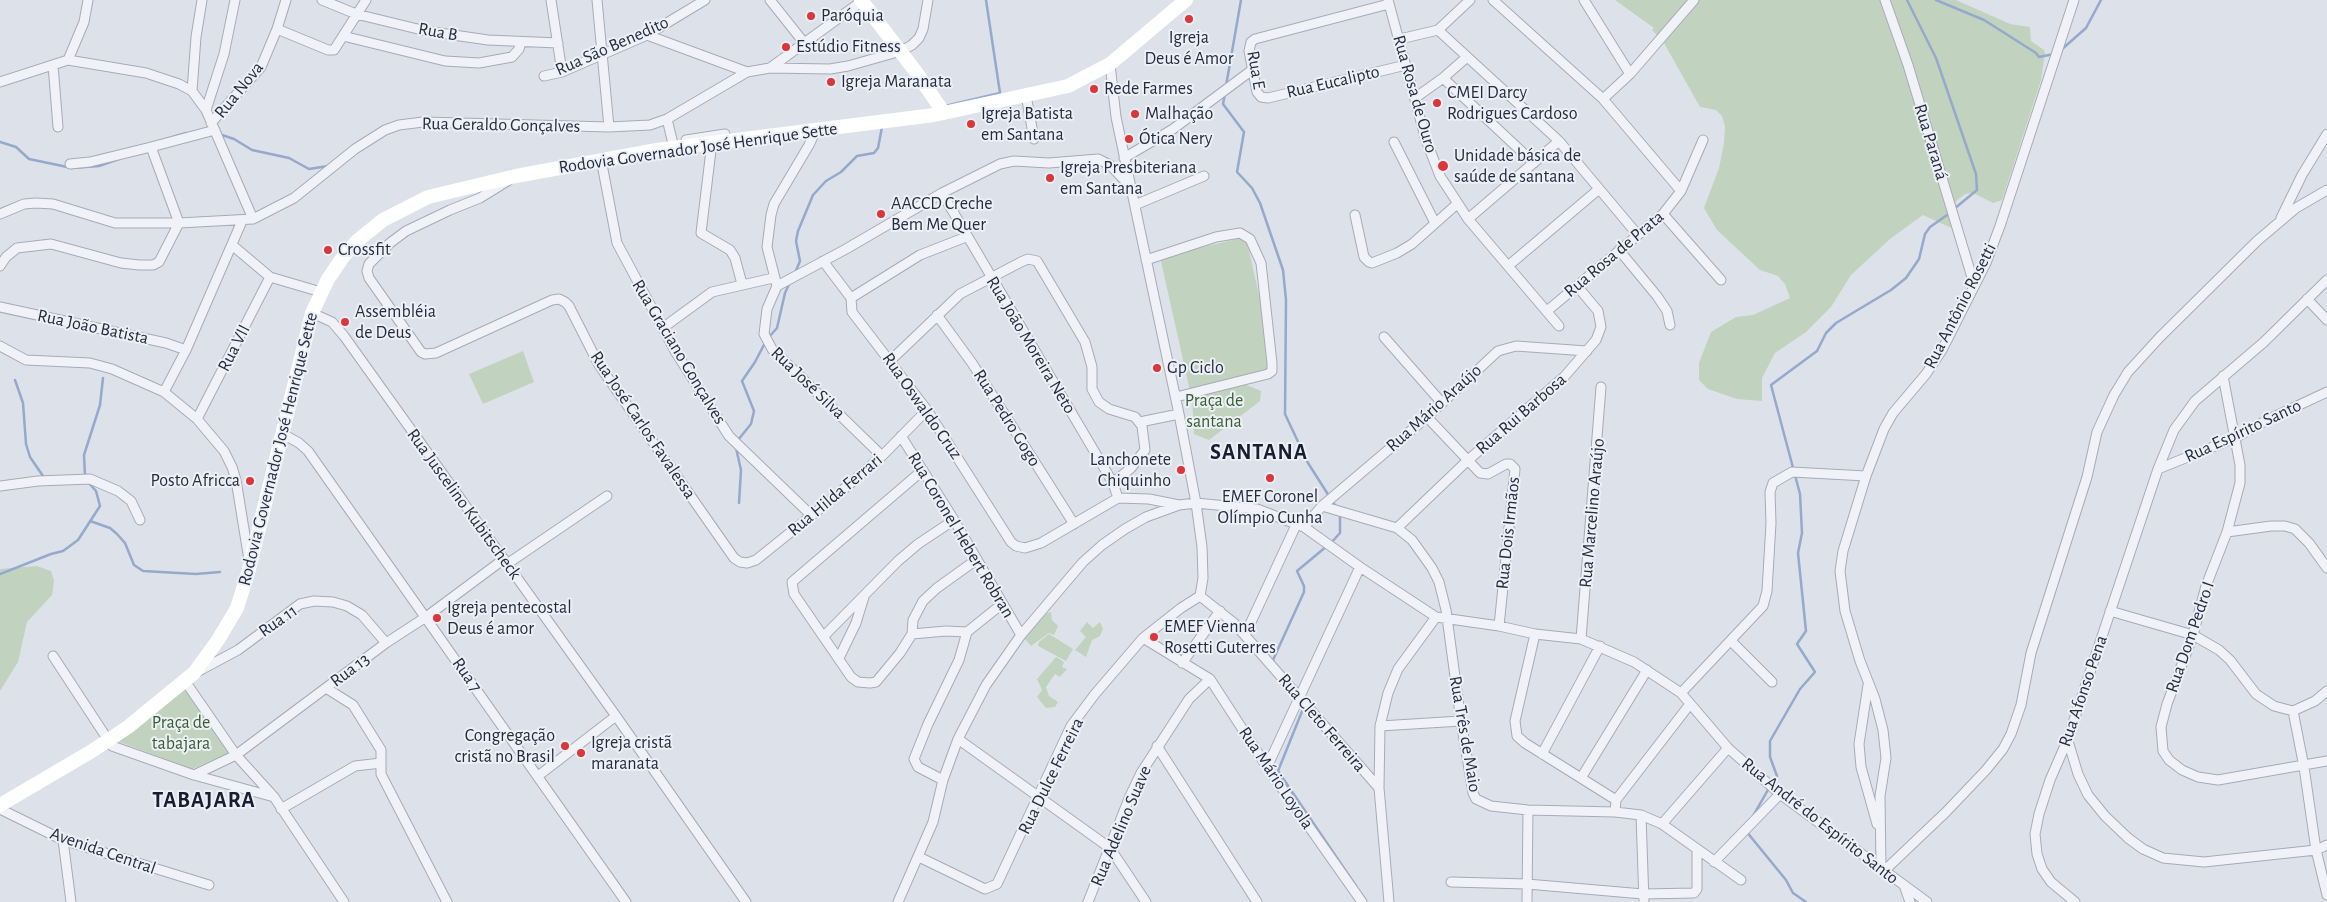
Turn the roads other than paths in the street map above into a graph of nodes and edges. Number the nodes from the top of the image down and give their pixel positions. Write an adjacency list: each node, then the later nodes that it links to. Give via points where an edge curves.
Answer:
1 (88, 0): 33 (street, via 84,22)
2 (202, 0): 45 (street)
3 (235, 0): 50 (street, via 224,54)
4 (286, 0): 22 (street, Rua Nova)
5 (322, 0): 21 (street, Rua B)
6 (366, 0): 21 (street)
7 (552, 0): 28 (street)
8 (597, 0): 31 (street)
9 (705, 0): 24 (street, Rua São Benedito)
10 (770, 0): 29 (street)
11 (928, 0): 30 (street, via 919,38)
12 (1186, 0): 34 (main road, Rodovia Governador José Henrique Sette)
13 (1470, 0): 23 (street)
14 (1493, 0): 49 (street)
15 (1584, 0): 41 (street)
16 (1694, 0): 41 (street)
17 (1885, 0): 102 (street, Rua Paraná, via 1908,65)
18 (2074, 0): 102 (street, Rua Antônio Rosetti, via 2000,226)
19 (862, 1): 29 (street); 30 (main road)
20 (1389, 2): 26 (street, Rua Rosa de Ouro); 38 (street, Rua E, via 1259,37 1251,42 1249,51)
21 (356, 14): 25 (street); 27 (street, Rua B, via 426,31)
22 (277, 29): 25 (street, via 331,51); 54 (street, Rua Nova, via 261,67)
23 (1438, 30): 26 (street); 32 (street)
24 (648, 35): 31 (street, Rua São Benedito); 40 (street)
25 (343, 36): 27 (street, via 445,61 479,63 512,57)
26 (1400, 39): 36 (street, Rua Rosa de Ouro)
27 (521, 42): 28 (street, Rua B)
28 (558, 43): 39 (street)
29 (805, 44): 37 (street)
30 (901, 51): 37 (street, via 848,66 813,70); 51 (main road)
31 (603, 53): 39 (street, Rua São Benedito); 55 (street)
32 (1467, 57): 43 (street); 61 (street)
33 (68, 60): 35 (street); 45 (street, via 146,73)
34 (1110, 64): 46 (main road, Rodovia Governador José Henrique Sette, via 1068,86); 66 (street)
35 (53, 65): 44 (street); 53 (street)
36 (1406, 65): 47 (street, Rua Eucalipto); 48 (street, Rua Rosa de Ouro)
37 (770, 68): 40 (street)
38 (1252, 70): 47 (street, Rua E); 66 (street, via 1173,129)
39 (562, 72): 42 (street, Rua São Benedito)
40 (746, 72): 52 (street, Rua Geraldo Gonçalves)
41 (1630, 74): 49 (street)
42 (544, 76)
43 (1443, 78): 48 (street); 68 (street)
44 (0, 82)
45 (192, 91): 50 (street)
46 (1026, 95): 51 (main road, Rodovia Governador José Henrique Sette); 59 (street)
47 (1261, 97)
48 (1415, 98): 77 (street, Rua Rosa de Ouro, via 1440,176)
49 (1603, 99): 75 (street)
50 (206, 110): 54 (street)
51 (944, 113): 56 (main road, Rodovia Governador José Henrique Sette)
52 (667, 119): 55 (street, Rua Geraldo Gonçalves, via 650,125); 64 (street)
53 (58, 127)
54 (213, 127): 65 (street); 82 (street)
55 (609, 127): 82 (street, Rua Geraldo Gonçalves, via 422,122 399,125 355,149 294,198)
56 (815, 132): 62 (main road, Rodovia Governador José Henrique Sette); 100 (street, via 774,204 771,215 767,247)
57 (725, 134): 64 (street)
58 (2327, 134): 84 (street)
59 (1034, 139)
60 (1703, 140): 75 (street, Rua Rosa de Prata)
61 (1559, 141): 68 (street); 73 (street)
62 (712, 142): 64 (main road, Rodovia Governador José Henrique Sette); 101 (street, via 700,233 730,250)
63 (1394, 142): 87 (street)
64 (675, 145): 67 (main road, Rodovia Governador José Henrique Sette)
65 (151, 147): 69 (street); 86 (street)
66 (1124, 158): 72 (street)
67 (601, 159): 70 (main road, Rodovia Governador José Henrique Sette); 114 (street, Rua Graciano Gonçalves, via 617,244)
68 (1534, 163): 83 (street)
69 (70, 164)
70 (516, 176): 104 (main road, Rodovia Governador José Henrique Sette, via 454,189 403,208 357,241); 153 (street, Rua José Carlos Favalessa, via 480,198 406,231 369,264 366,271 369,278 425,354 436,353 552,300 565,302 570,306 599,365)
71 (1204, 176): 78 (street)
72 (1131, 186): 76 (street, via 1110,165 1098,159 1049,163 1014,161 992,168); 78 (street)
73 (1599, 189): 88 (street); 95 (street)
74 (2327, 190): 84 (street)
75 (1681, 191): 80 (street, Rua Rosa de Prata)
76 (942, 193): 89 (street, Rua João Moreira Neto); 93 (street)
77 (1457, 204): 83 (street, Rua Rosa de Ouro); 87 (street)
78 (1135, 205): 92 (street)
79 (0, 214): 86 (street, Rua Geraldo Gonçalves, via 24,204 36,203 53,204 115,223)
80 (1663, 214): 88 (street, Rua Rosa de Prata); 98 (street)
81 (1355, 215): 87 (street, via 1360,244 1369,262 1380,261 1412,244)
82 (253, 219): 85 (street, Rua Geraldo Gonçalves)
83 (1468, 219): 95 (street, Rua Rosa de Ouro)
84 (2280, 220): 236 (street, via 2128,372 2098,432 2087,477 2031,653 2021,705 2011,734 1986,770 1946,812)
85 (242, 221): 86 (street, Rua Geraldo Gonçalves); 90 (street)
86 (180, 223): 94 (street, via 163,258 153,265 121,263 51,244 17,248)
87 (1435, 223)
88 (1637, 234): 91 (street, Rua Rosa de Prata)
89 (966, 237): 97 (street, Rua João Moreira Neto); 105 (street, via 920,255)
90 (232, 245): 96 (street); 117 (street)
91 (1619, 250): 103 (street, Rua Rosa de Prata); 112 (street, via 1657,296 1667,311)
92 (1146, 260): 124 (street); 124 (street, via 1216,237 1240,233 1250,239 1261,263 1272,371)
93 (822, 261): 100 (street); 105 (street, Rua Oswaldo Cruz)
94 (0, 266)
95 (1508, 266): 108 (street, Rua Rosa de Ouro)
96 (270, 277): 104 (street); 129 (street, Rua VII)
97 (991, 277): 110 (street, via 960,294); 130 (street, via 1028,259 1037,261 1086,342 1092,367 1092,389 1099,402); 139 (street, Rua João Moreira Neto)
98 (1721, 280)
99 (2327, 280): 106 (street, Rua Afonso Pena)
100 (775, 282): 101 (street); 134 (street, Rua José Silva, via 764,326 767,342)
101 (742, 284): 114 (street, via 712,292)
102 (1974, 284): 138 (street, Rua Antônio Rosetti, via 1942,350 1884,429)
103 (1577, 286): 108 (street, Rua Rosa de Prata); 118 (street, Rua Rui Barbosa, via 1600,318 1599,333)
104 (321, 292): 109 (main road, Rodovia Governador José Henrique Sette)
105 (851, 298): 119 (street, Rua Oswaldo Cruz, via 852,312)
106 (2307, 299): 111 (street); 120 (street, Rua Afonso Pena, via 2264,342)
107 (0, 307): 117 (street, Rua João Batista)
108 (1547, 311): 113 (street, Rua Rosa de Ouro)
109 (312, 313): 131 (main road, Rodovia Governador José Henrique Sette); 155 (street, Rua Juscelino Kubitscheck, via 332,322 344,336)
110 (937, 315): 119 (street); 149 (street, Rua Pedro Gogo, via 978,371)
111 (2327, 320)
112 (1670, 325)
113 (1559, 326)
114 (664, 327): 146 (street, Rua Graciano Gonçalves, via 729,436)
115 (1384, 337): 125 (street)
116 (0, 346): 122 (street, via 26,360 102,366)
117 (186, 350): 122 (street)
118 (1587, 351): 125 (street, Rua Mário Araújo, via 1541,346 1505,348); 135 (street, Rua Rui Barbosa, via 1564,377)
119 (891, 360): 126 (street, Rua Oswaldo Cruz)
120 (2223, 376): 133 (street, Rua Dom Pedro I); 136 (street, Rua Afonso Pena, via 2184,415 2174,430)
121 (1601, 387): 176 (street, Rua Marcelino Araújo)
122 (164, 392): 129 (street)
123 (2327, 392): 133 (street, Rua Espírito Santo)
124 (1176, 397): 127 (street)
125 (1442, 403): 128 (street, Rua Mário Araújo)
126 (927, 410): 132 (street, Rua Hilda Ferrari); 149 (street, Rua Oswaldo Cruz, via 1011,542 1025,548 1041,543)
127 (1180, 414): 130 (street); 143 (street)
128 (1426, 417): 135 (street, Rua Dois Irmãos); 145 (street, Rua Mário Araújo)
129 (197, 419): 156 (street, via 224,451 232,467)
130 (1140, 422): 139 (street, via 1145,450)
131 (281, 433): 156 (main road, Rodovia Governador José Henrique Sette); 164 (street, Rua 7, via 308,451)
132 (901, 436): 134 (street, Rua Hilda Ferrari); 137 (street, Rua Coronel Hebert Robran)
133 (2235, 438): 136 (street, Rua Espírito Santo); 152 (street, Rua Dom Pedro I, via 2240,482)
134 (882, 456): 146 (street, Rua Hilda Ferrari)
135 (1467, 461): 151 (street, Rua Rui Barbosa); 167 (street, Rua Dois Irmãos, via 1483,474 1506,464 1516,469)
136 (2158, 469): 163 (street, Rua Afonso Pena)
137 (923, 470): 148 (street, Rua Coronel Hebert Robran); 174 (street, via 792,582 794,594)
138 (1866, 476): 177 (street, via 1792,472 1773,483 1767,591 1763,606); 186 (street, Rua Antônio Rosetti, via 1840,571 1845,611)
139 (1114, 483): 142 (street, Rua João Moreira Neto)
140 (0, 486): 147 (street, via 90,478 131,501)
141 (607, 496): 155 (street, Rua 13)
142 (1118, 498): 144 (street, via 1149,499); 149 (street)
143 (1196, 503): 144 (street, Rua André do Espírito Santo); 150 (street, Rua André do Espírito Santo, via 1258,509); 160 (street, via 1202,548)
144 (1179, 505): 171 (street, Rua André do Espírito Santo, via 1146,516 1102,545 1083,562)
145 (1322, 506): 150 (street, Rua Mário Araújo); 151 (street)
146 (811, 515): 153 (street, Rua Hilda Ferrari, via 756,560 747,563)
147 (140, 520)
148 (954, 520): 154 (street, Rua Coronel Hebert Robran); 159 (street, via 918,544)
149 (1074, 524)
150 (1300, 525): 157 (street, Rua André do Espírito Santo); 172 (street, Rua Mário Araújo)
151 (1397, 528): 166 (street, Rua Três de Maio, via 1412,540 1432,568 1439,582)
152 (2227, 532): 158 (street, via 2270,526 2295,529); 173 (street, Rua Dom Pedro I, via 2206,586)
153 (734, 558)
154 (976, 560): 161 (street, Rua Coronel Hebert Robran); 169 (street, via 923,602 912,620)
155 (505, 562): 164 (street, Rua 13); 196 (street, Rua Juscelino Kubitscheck)
156 (249, 566): 184 (main road, Rodovia Governador José Henrique Sette, via 237,608 218,640)
157 (1360, 567): 165 (street, Rua André do Espírito Santo); 191 (street)
158 (2327, 568)
159 (864, 594): 174 (street); 181 (street, via 856,623)
160 (1200, 596): 162 (street, Rua Cleto Ferreira); 175 (street, Rua Dulce Ferreira)
161 (1002, 604): 168 (street); 171 (street, Rua Coronel Hebert Robran)
162 (1220, 611): 172 (street, Rua Cleto Ferreira); 182 (street)
163 (2110, 611): 173 (street); 200 (street, Rua Afonso Pena)
164 (426, 617): 178 (street, Rua 13); 211 (street, Rua 7)
165 (1436, 617): 166 (street, Rua André do Espírito Santo); 198 (street, via 1398,669)
166 (1446, 618): 167 (street, Rua André do Espírito Santo); 197 (street, Rua Três de Maio)
167 (1499, 626): 170 (street, Rua André do Espírito Santo)
168 (967, 632): 169 (street); 213 (street, via 959,660 914,759 918,767)
169 (912, 634): 181 (street, via 876,682 858,682)
170 (1535, 634): 176 (street, Rua André do Espírito Santo); 204 (street, via 1515,730 1520,740)
171 (1021, 635): 199 (street, Rua André do Espírito Santo, via 986,685)
172 (1245, 635): 191 (street, Rua Cleto Ferreira)
173 (2193, 635): 193 (street, via 2230,660 2247,685 2266,702); 209 (street, Rua Dom Pedro I, via 2161,727 2164,751 2169,760 2198,777 2218,780)
174 (824, 636): 181 (street)
175 (1143, 638): 182 (street, Rua Mário Loyola); 216 (street, Rua Dulce Ferreira, via 1071,726)
176 (1581, 639): 179 (street, Rua André do Espírito Santo)
177 (1731, 641): 187 (street); 190 (street)
178 (386, 643): 184 (street, Rua 11, via 362,615 348,606 314,601 300,604 238,650); 188 (street, Rua 13)
179 (1600, 646): 183 (street, Rua André do Espírito Santo); 204 (street)
180 (53, 656): 201 (street)
181 (838, 658)
182 (1182, 663): 185 (street, Rua Mário Loyola)
183 (1648, 670): 190 (street, Rua André do Espírito Santo); 212 (street)
184 (189, 677): 201 (main road, Rodovia Governador José Henrique Sette); 205 (street)
185 (1210, 679): 202 (street, Rua Adelino Suave, via 1189,699); 208 (street, Rua Mário Loyola)
186 (1868, 680): 194 (street); 195 (street, Rua Antônio Rosetti)
187 (1772, 682)
188 (326, 688): 205 (street, Rua 13); 207 (street, via 353,705 381,750)
189 (2327, 691): 193 (street, via 2315,701)
190 (1681, 693): 192 (street, Rua André do Espírito Santo)
191 (1299, 697): 208 (street); 214 (street, Rua Cleto Ferreira)
192 (1690, 704): 203 (street, Rua André do Espírito Santo); 220 (street)
193 (2293, 711): 209 (street)
194 (1865, 713): 195 (street); 219 (street, via 1859,744)
195 (1879, 714): 217 (street, Rua Antônio Rosetti, via 1886,758)
196 (616, 716): 211 (street); 248 (street, Rua Juscelino Kubitscheck)
197 (1461, 721): 198 (street); 224 (street, Rua Três de Maio, via 1476,799 1491,806)
198 (1380, 726): 214 (street)
199 (958, 739): 213 (street, Rua André do Espírito Santo); 216 (street)
200 (2068, 741): 233 (street, via 2088,795 2105,816 2143,849 2163,858 2204,862); 258 (street, Rua Afonso Pena, via 2050,780 2035,834 2042,869 2051,882)
201 (107, 742): 210 (street); 221 (main road, Rodovia Governador José Henrique Sette)
202 (1158, 746): 231 (street, Rua Adelino Suave, via 1130,796); 252 (street)
203 (1728, 748): 215 (street, Rua André do Espírito Santo); 227 (street)
204 (1542, 754): 212 (street)
205 (236, 755): 210 (street, Rua 13); 218 (street)
206 (2327, 761): 209 (street, Rua Dom Pedro I)
207 (381, 763): 223 (street, via 355,766); 246 (street, via 380,774)
208 (1268, 767): 253 (street, Rua Mário Loyola)
209 (2304, 767): 233 (street)
210 (194, 775): 218 (street)
211 (538, 776): 247 (street, Rua 7)
212 (1581, 778): 220 (street)
213 (943, 780): 234 (street, Rua André do Espírito Santo, via 933,822)
214 (1379, 788): 254 (street)
215 (1780, 794): 235 (street); 236 (street, Rua André do Espírito Santo)
216 (1039, 796): 231 (street); 234 (street, Rua Dulce Ferreira, via 994,887 985,889)
217 (1880, 796): 219 (street); 228 (street, Rua Antônio Rosetti)
218 (274, 797): 223 (street)
219 (1869, 799): 228 (street)
220 (1616, 800): 225 (street)
221 (0, 805)
222 (0, 809): 229 (street, Avenida Central)
223 (281, 809): 245 (street)
224 (1528, 810): 225 (street, Rua Três de Maio); 239 (street)
225 (1615, 812): 226 (street, Rua Três de Maio)
226 (1640, 815): 227 (street, Rua Três de Maio); 243 (street)
227 (1662, 824): 232 (street, Rua Três de Maio)
228 (1880, 832): 236 (street, Rua Antônio Rosetti)
229 (63, 840): 240 (street, Avenida Central); 244 (street)
230 (2327, 846): 233 (street)
231 (1110, 848): 250 (street, Rua Adelino Suave); 251 (street)
232 (1697, 850): 235 (street, Rua Três de Maio); 243 (street, via 1696,892)
233 (2316, 850): 242 (street)
234 (919, 857): 249 (street, Rua André do Espírito Santo)
235 (1714, 862): 237 (street, Rua Três de Maio)
236 (1883, 868): 241 (street, Rua André do Espírito Santo)
237 (1741, 880)
238 (1451, 882): 239 (street)
239 (1527, 884): 243 (street); 255 (street)
240 (209, 885)
241 (1905, 888): 256 (street); 257 (street, Rua André do Espírito Santo)
242 (2327, 895)
243 (1643, 898)
244 (71, 902)
245 (344, 902)
246 (447, 902)
247 (626, 902)
248 (746, 902)
249 (898, 902)
250 (1088, 902)
251 (1146, 902)
252 (1256, 902)
253 (1362, 902)
254 (1389, 902)
255 (1527, 902)
256 (1910, 902)
257 (1926, 902)
258 (2076, 902)

